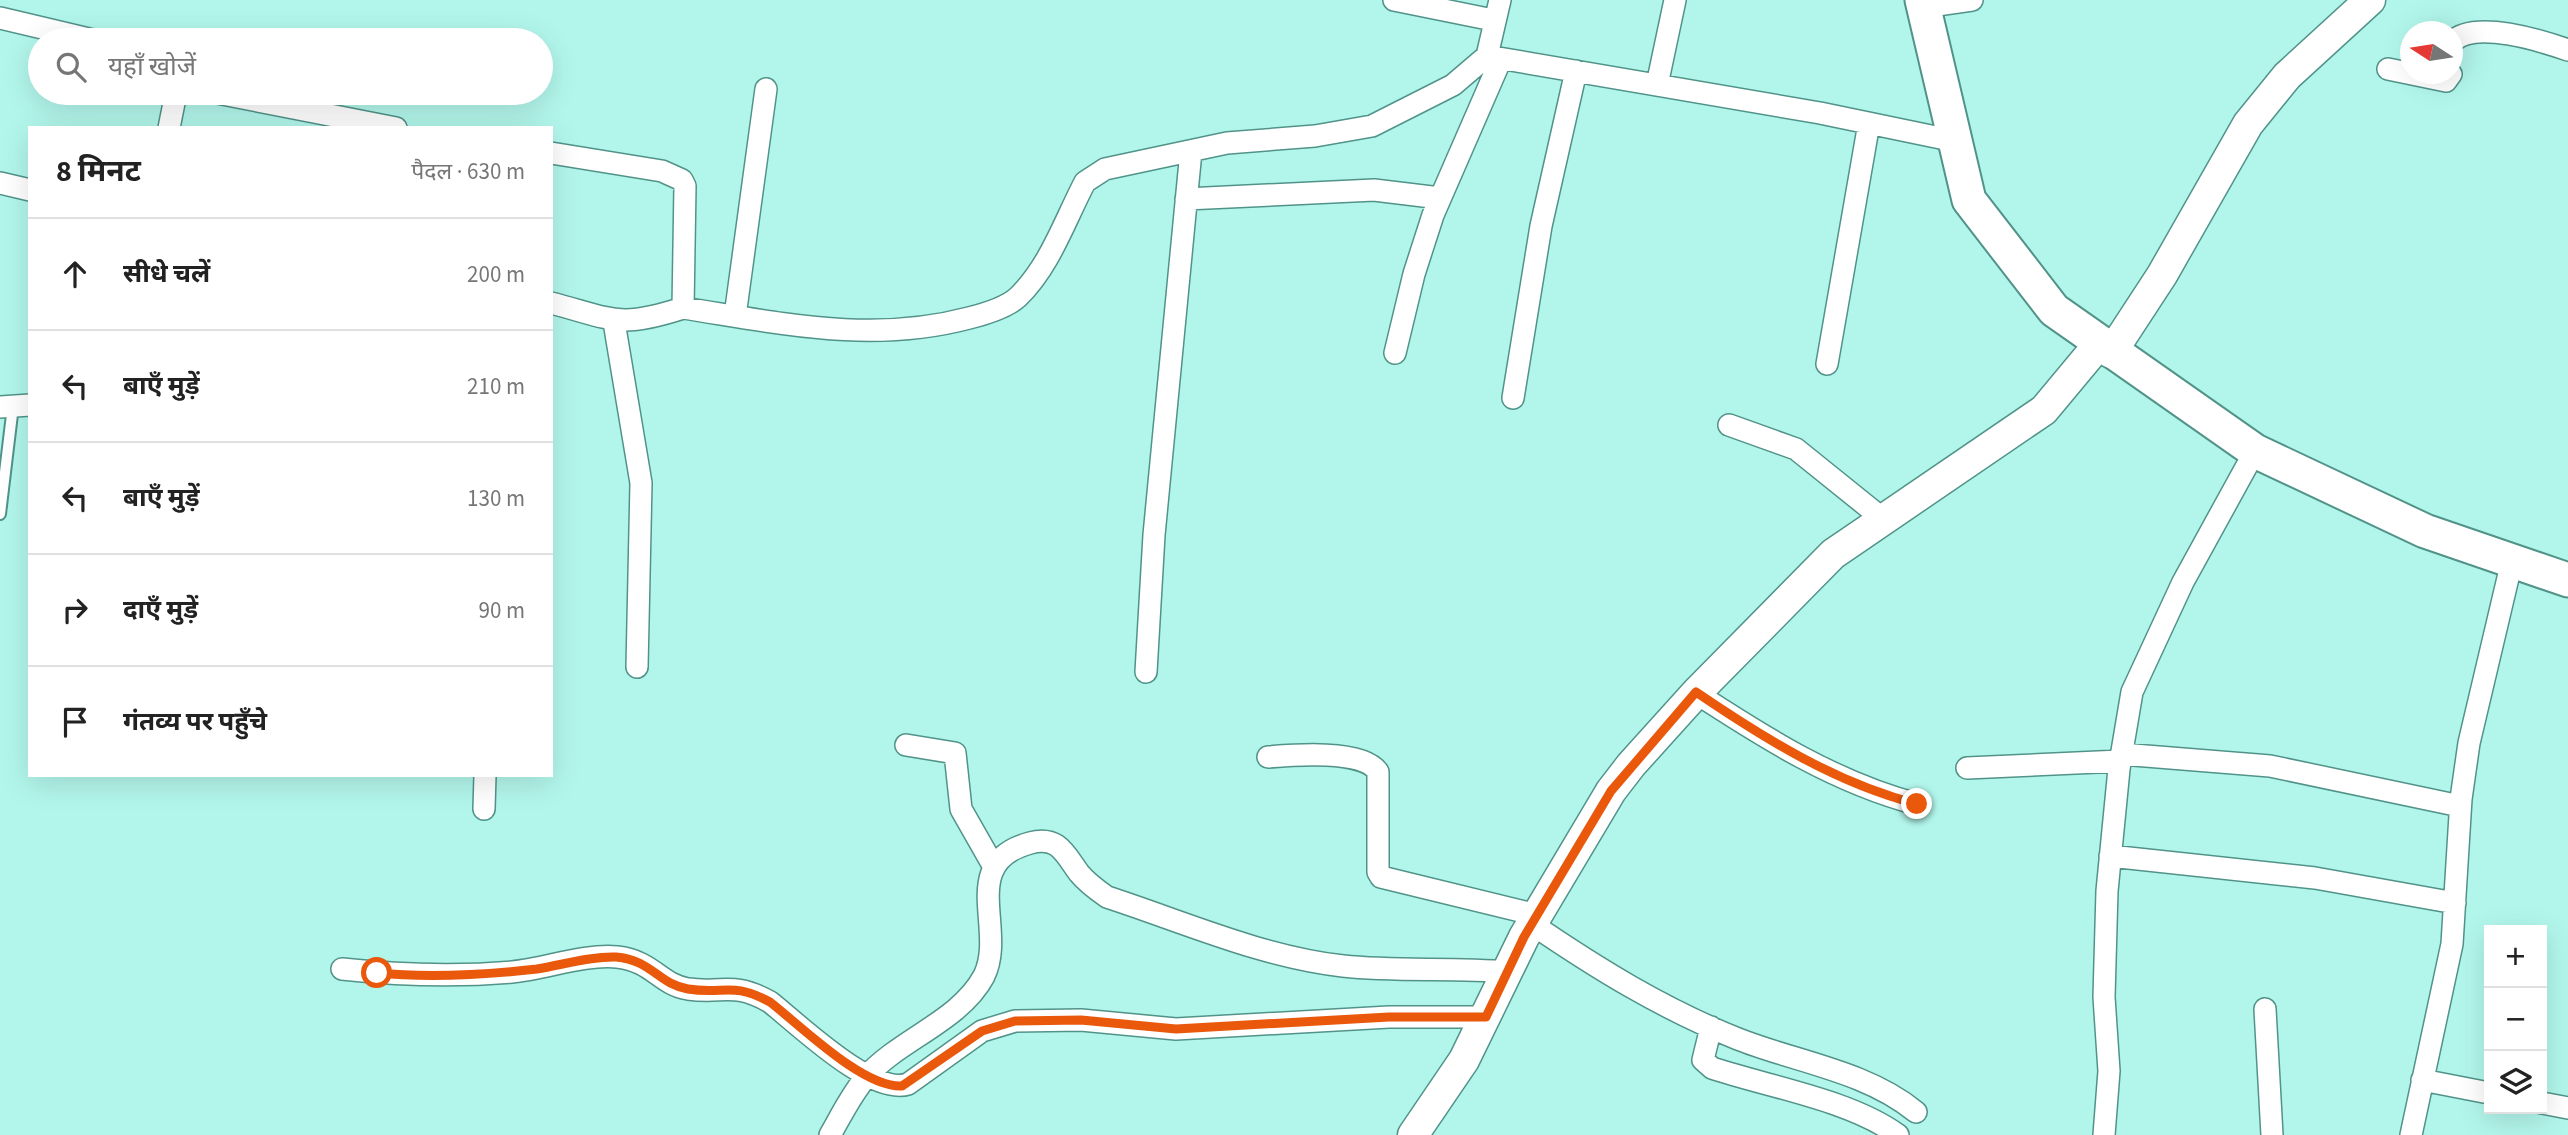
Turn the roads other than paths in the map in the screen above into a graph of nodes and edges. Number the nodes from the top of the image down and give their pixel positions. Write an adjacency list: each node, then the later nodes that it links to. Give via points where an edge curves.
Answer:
1 (1394, 0): 6 (street)
2 (1675, 0): 15 (street)
3 (1972, 0): 5 (street)
4 (2370, 0): 33 (street, via 2248,124 2162,275)
5 (1923, 3): 22 (main road)
6 (1497, 10): 11 (street)
7 (0, 18): 8 (street)
8 (42, 28)
9 (2463, 36): 10 (street, via 2504,33)
10 (2568, 50)
11 (1494, 57): 13 (street); 23 (street, via 1453,85 1372,126); 27 (street)
12 (2388, 69): 14 (street)
13 (1576, 71): 15 (street); 36 (street, via 1541,226)
14 (2400, 71)
15 (1657, 85): 19 (street)
16 (766, 89): 31 (street)
17 (174, 105): 20 (street)
18 (278, 105): 21 (street)
19 (1869, 123): 22 (street); 35 (street)
20 (169, 126)
21 (386, 126)
22 (1955, 141): 33 (main road, via 1969,200 2054,310)
23 (1191, 150): 28 (street); 31 (street, via 1094,174 1085,182 1028,286 1015,300 979,316 903,332 866,333)
24 (553, 153): 30 (street, via 662,171 682,180)
25 (0, 183): 26 (street)
26 (28, 190)
27 (1440, 198): 28 (street, via 1374,190); 34 (street, via 1414,274)
28 (1186, 199): 45 (street, via 1154,535)
29 (553, 304): 32 (street)
30 (683, 308): 31 (street); 32 (street, via 636,321)
31 (735, 316)
32 (614, 321): 44 (street, via 641,483)
33 (2105, 349): 39 (main road); 41 (street, via 2044,410)
34 (1395, 353)
35 (1827, 364)
36 (1513, 398)
37 (14, 406): 40 (lane)
38 (1729, 425): 41 (street, via 1796,449)
39 (2255, 451): 42 (main road, via 2425,531); 49 (street, via 2183,582 2132,692)
40 (0, 514)
41 (1883, 519): 46 (street, via 1833,554)
42 (2512, 561): 43 (main road); 53 (street, via 2469,743)
43 (2568, 580)
44 (637, 667)
45 (1146, 672)
46 (1696, 692): 52 (street, via 1793,754 1863,788); 58 (street, via 1611,791)
47 (906, 745): 56 (street, via 955,753 961,810)
48 (1268, 757): 58 (street, via 1325,756 1370,764 1378,772 1381,877)
49 (2121, 758): 50 (street); 53 (street, via 2270,766); 55 (street)
50 (1967, 768)
51 (485, 777): 54 (street)
52 (1917, 804)
53 (2460, 806): 57 (street)
54 (484, 809)
55 (2110, 856): 57 (street, via 2315,878); 73 (street, via 2104,997 2109,1082)
56 (994, 867): 60 (street, via 1010,850 1047,841 1066,851 1081,874 1107,897 1295,957 1376,969 1445,967); 65 (street, via 988,890 988,962 982,979)
57 (2455, 903): 64 (street, via 2452,944)
58 (1534, 919): 60 (street); 63 (street, via 1629,987)
59 (342, 969): 65 (street, via 408,976 511,972 614,957 633,960 674,985 754,993)
60 (1508, 972): 62 (street)
61 (2265, 1009): 74 (street)
62 (1486, 1017): 65 (street, via 1389,1017 1176,1029 1081,1020 1015,1021 982,1031 908,1084); 71 (street, via 1464,1060)
63 (1711, 1027): 69 (street, via 1860,1081); 72 (street, via 1703,1060 1712,1069 1835,1106)
64 (2422, 1080): 66 (street); 75 (street)
65 (879, 1081): 70 (street)
66 (2484, 1092)
67 (2547, 1104): 68 (street)
68 (2568, 1108)
69 (1916, 1112)
70 (830, 1135)
71 (1413, 1135)
72 (1898, 1135)
73 (2104, 1135)
74 (2272, 1135)
75 (2411, 1135)

